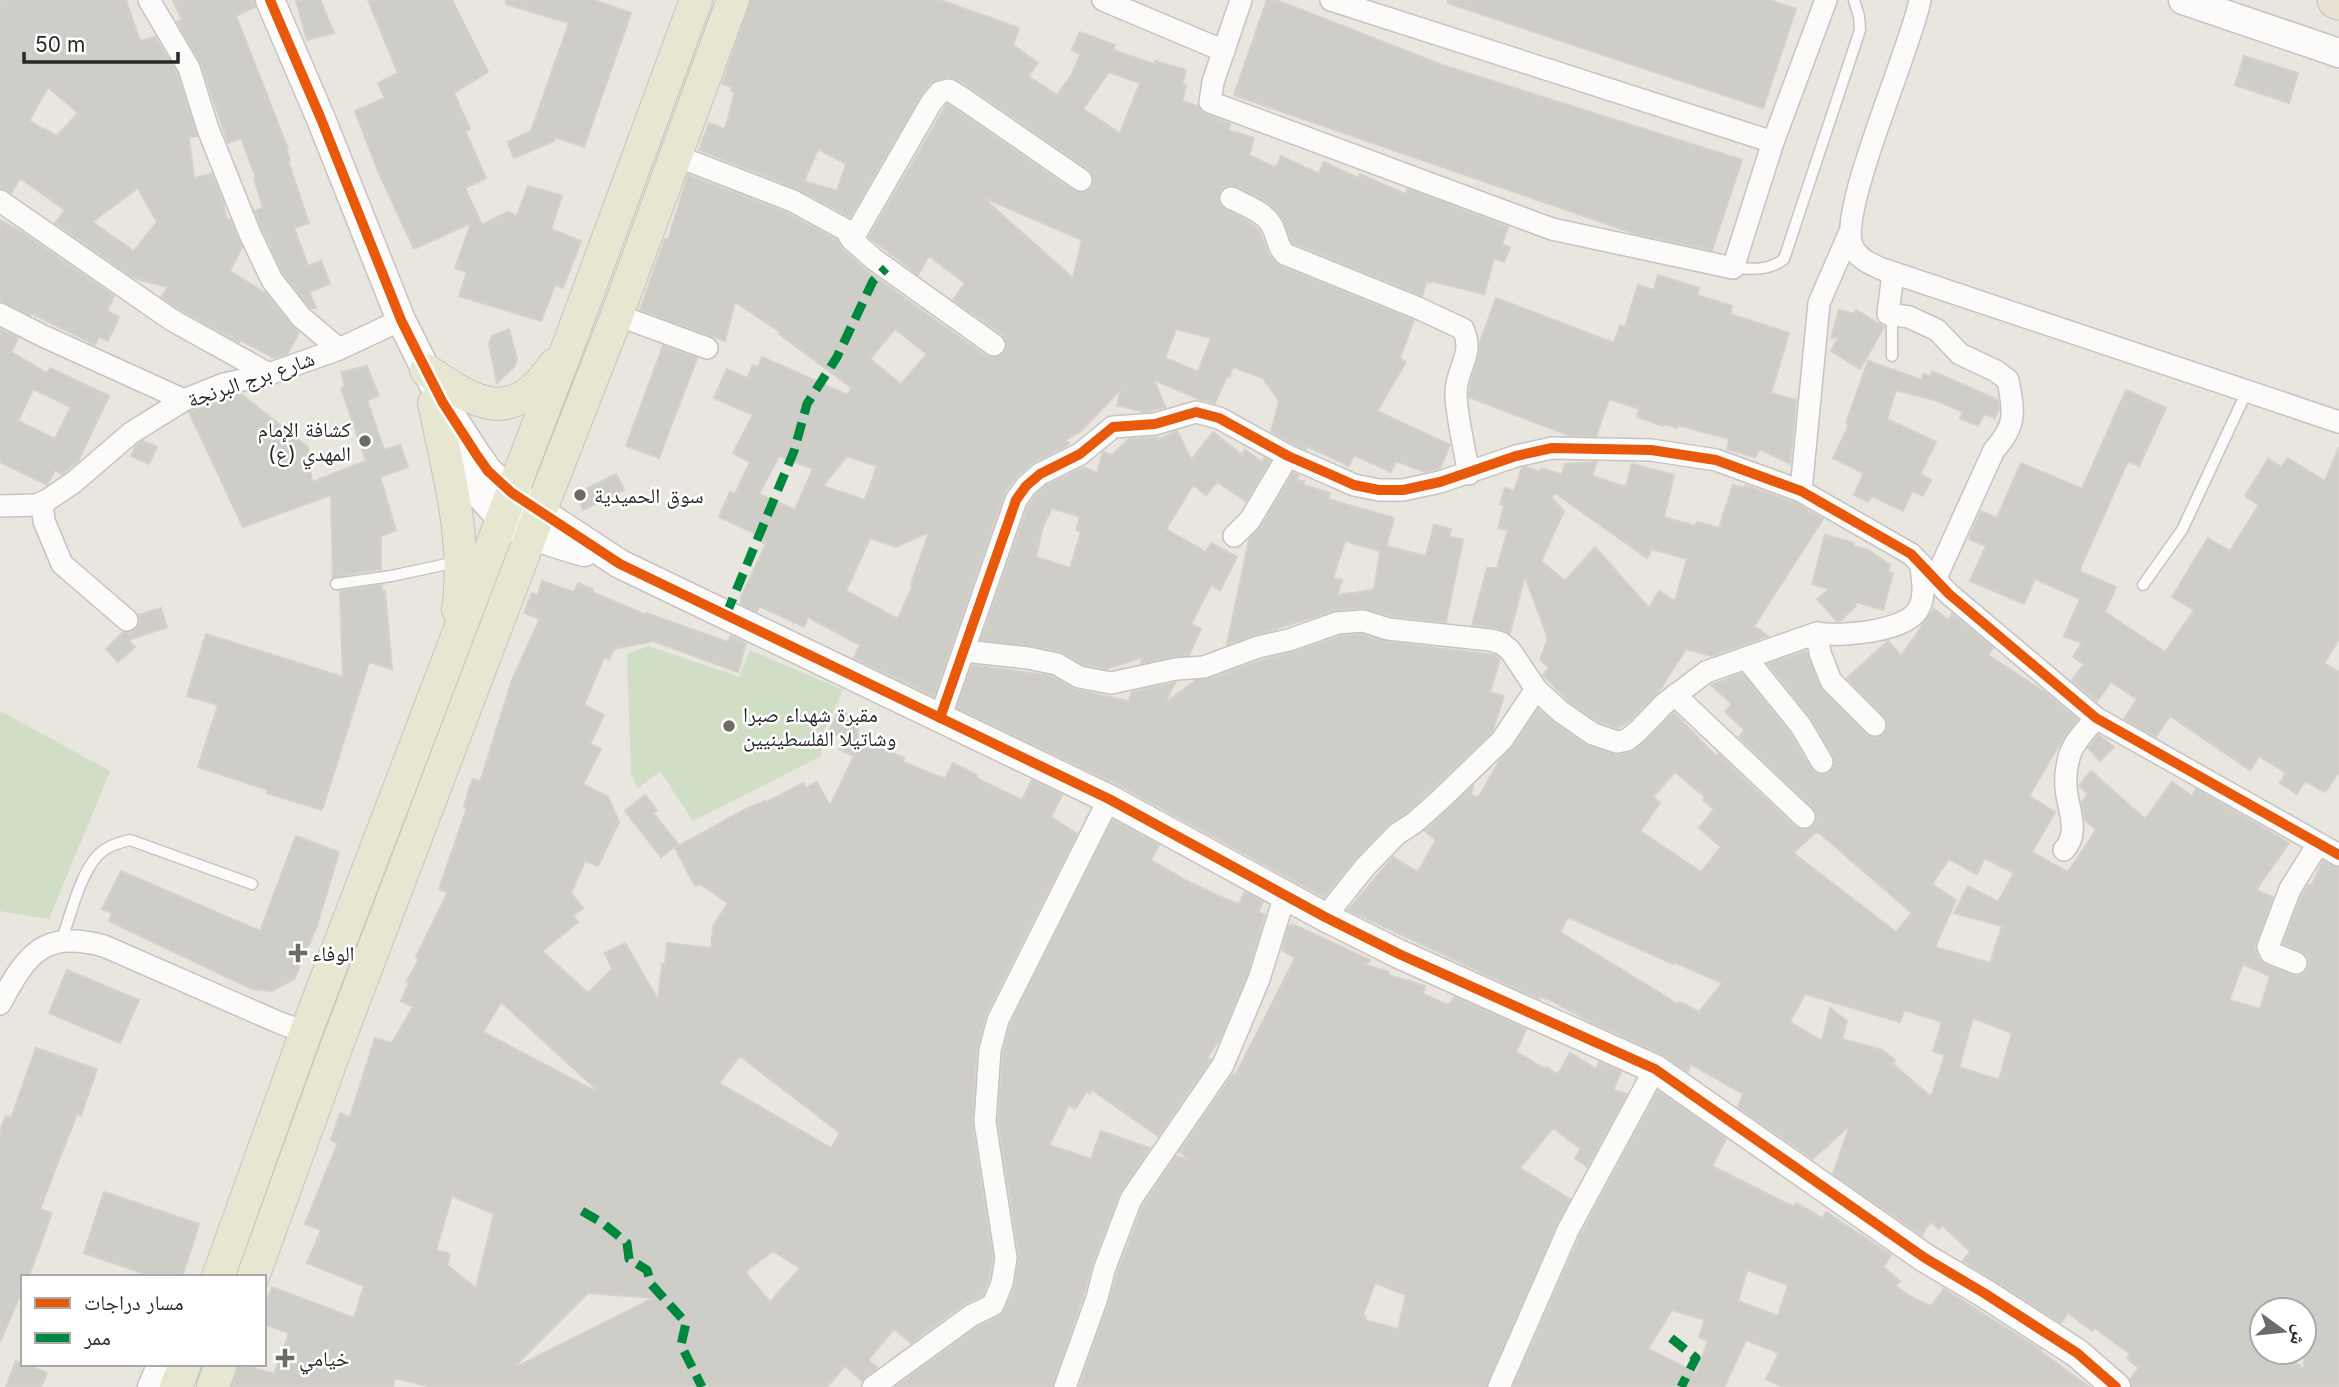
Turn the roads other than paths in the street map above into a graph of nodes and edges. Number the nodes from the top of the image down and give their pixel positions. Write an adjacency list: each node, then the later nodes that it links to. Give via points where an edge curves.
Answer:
1 (149, 0): 30 (street, via 189,68 208,129 272,280 301,317)
2 (270, 0): 26 (street)
3 (696, 0): 27 (main road)
4 (733, 0): 15 (main road)
5 (1103, 0): 12 (street)
6 (1241, 0): 12 (street)
7 (1331, 0): 14 (street)
8 (1826, 0): 14 (street)
9 (1854, 0): 21 (lane, via 1860,30 1784,259 1766,268)
10 (1920, 0): 19 (street)
11 (2183, 0): 13 (street)
12 (1224, 51): 21 (street, via 1210,102 1552,229)
13 (2339, 52)
14 (1773, 142): 21 (street)
15 (674, 155): 20 (street, via 793,201 846,230); 25 (main road)
16 (1081, 180): 20 (street, via 962,98 949,90 940,92)
17 (1231, 198): 39 (street, via 1265,216 1284,254 1464,329 1467,353 1456,391)
18 (0, 201): 33 (street, via 172,320)
19 (1849, 234): 22 (street, via 1853,247 1869,264); 40 (street, via 1819,303)
20 (852, 240): 28 (street)
21 (1733, 268)
22 (1893, 272): 24 (street); 34 (street)
23 (0, 314): 35 (street)
24 (1888, 314): 31 (lane); 47 (street, via 1909,317 1937,330 1960,354 2008,380 2014,409 2006,437 1994,450)
25 (617, 315): 29 (street); 44 (main road)
26 (401, 320): 30 (street, شارع برج البرنجة); 32 (street)
27 (570, 341): 32 (main road, via 534,390 503,404 469,398); 42 (main road)
28 (994, 345)
29 (707, 348)
30 (340, 349): 33 (street, شارع برج البرنجة)
31 (1892, 356)
32 (422, 363): 36 (street); 42 (street)
33 (269, 374): 35 (street, شارع برج البرنجة, via 224,384)
34 (2247, 391): 37 (street); 49 (lane, via 2182,530)
35 (184, 400): 41 (street, شارع برج البرنجة, via 131,433)
36 (434, 403): 42 (street, via 463,469 487,503); 46 (main road, via 456,513)
37 (2339, 422)
38 (1288, 456): 39 (street, via 1354,485 1379,490 1420,487); 45 (street, via 1250,520); 53 (street, via 1219,418 1196,412 1155,425 1113,427 1080,454 1040,474 1021,492 1001,537)
39 (1469, 474): 40 (street, via 1535,451 1616,448 1716,460)
40 (1801, 491): 47 (street, via 1911,554)
41 (42, 503): 43 (street, شارع برج البرنجة); 50 (street, via 44,521 62,564)
42 (507, 505): 44 (street); 52 (main road)
43 (0, 506)
44 (535, 523): 57 (street); 75 (main road)
45 (1234, 537)
46 (460, 562): 48 (lane); 52 (main road)
47 (1928, 573): 51 (street, via 1920,608 1910,619 1876,630); 58 (street)
48 (336, 584)
49 (2143, 585)
50 (127, 621)
51 (1817, 633): 54 (street); 59 (street, via 1831,681)
52 (452, 651): 72 (main road)
53 (965, 651): 55 (street, via 1057,664 1079,677 1111,684 1204,667 1337,623 1363,621 1388,629 1501,643); 57 (street)
54 (1746, 658): 56 (street, via 1706,672); 60 (street, via 1801,726)
55 (1536, 689): 56 (street, via 1583,729 1617,742 1627,740); 68 (street, via 1502,740 1397,834)
56 (1675, 695): 62 (street)
57 (940, 718): 61 (street)
58 (2096, 718): 63 (street); 64 (street, via 2071,751 2066,786 2071,837)
59 (1875, 725)
60 (1822, 762)
61 (1109, 799): 67 (street); 82 (street, via 998,1020 990,1050 985,1122 1004,1237 1002,1283 993,1305 972,1315)
62 (1804, 817)
63 (2318, 844): 65 (street); 70 (street, via 2290,889 2268,947 2271,953)
64 (2064, 850)
65 (2339, 855)
66 (251, 884): 69 (lane, via 130,840 115,844 102,851 88,870)
67 (1285, 895): 68 (street); 83 (street, via 1259,979 1223,1065 1131,1199)
68 (1325, 916): 73 (street)
69 (62, 939): 71 (street, via 45,945 30,958); 72 (street, via 104,946)
70 (2296, 963)
71 (0, 1004)
72 (306, 1032): 74 (main road)
73 (1655, 1069): 84 (street, via 1568,1230); 85 (street, via 1925,1258 2077,1353)
74 (218, 1274)
75 (254, 1275)
76 (161, 1366): 79 (street)
77 (184, 1366): 80 (main road)
78 (220, 1366): 81 (main road)
79 (152, 1387)
80 (176, 1387)
81 (213, 1387)
82 (873, 1387)
83 (1065, 1387)
84 (1499, 1387)
85 (2116, 1387)

